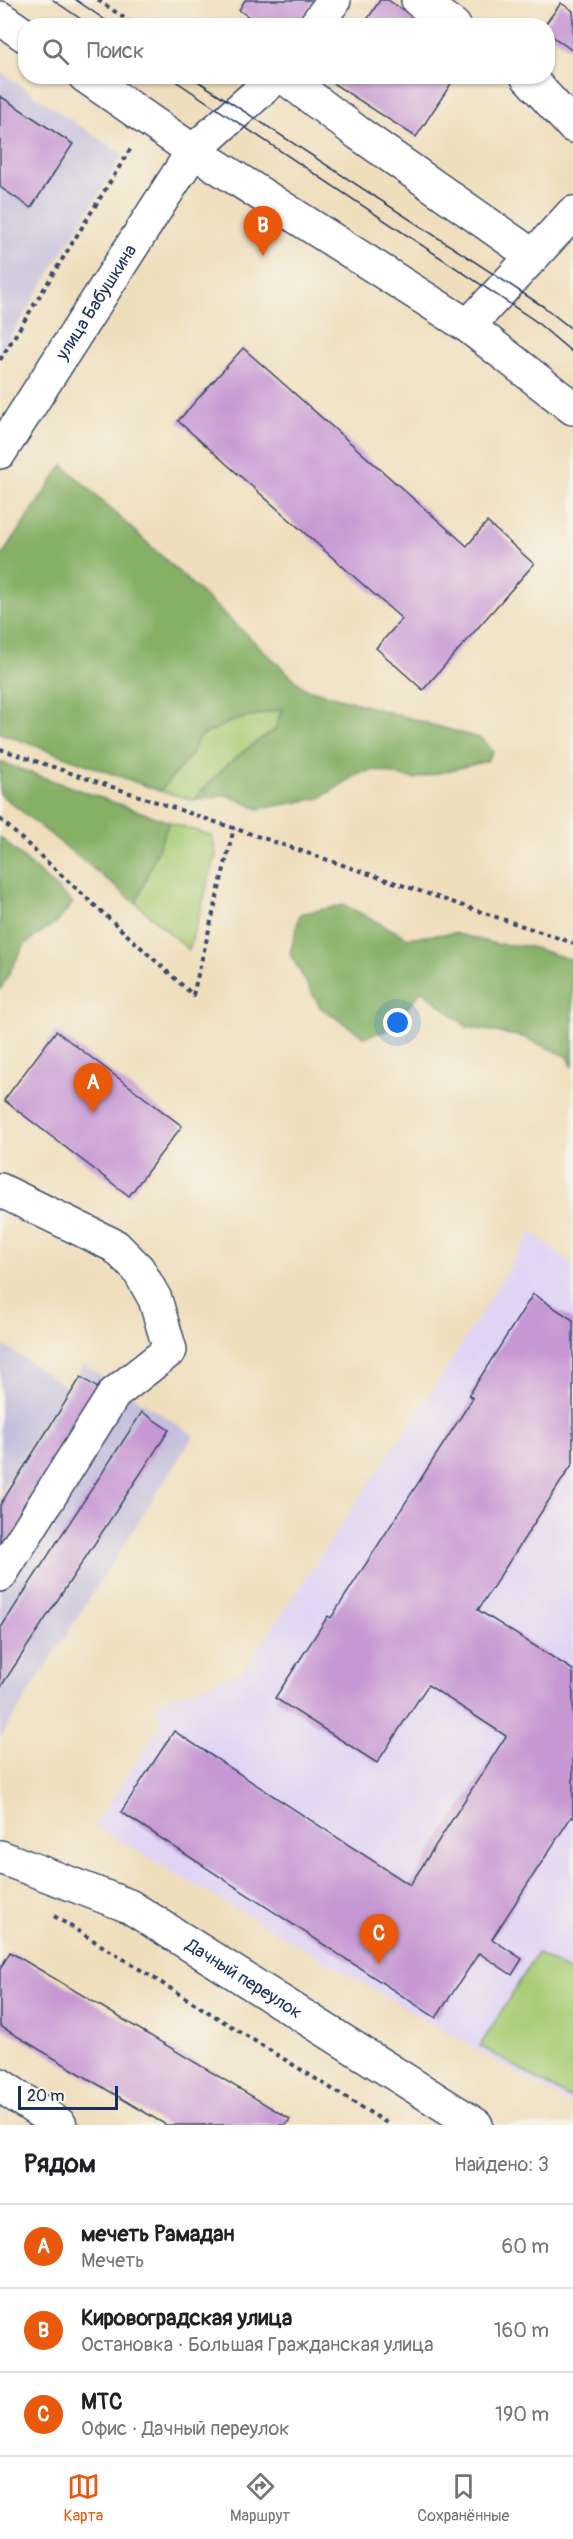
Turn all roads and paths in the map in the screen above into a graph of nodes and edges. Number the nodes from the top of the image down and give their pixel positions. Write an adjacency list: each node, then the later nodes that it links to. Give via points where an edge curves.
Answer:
1 (99, 0): 5 (path)
2 (334, 0): 6 (street)
3 (418, 0): 7 (street)
4 (0, 18): 8 (street)
5 (125, 18)
6 (321, 18)
7 (443, 18)
8 (18, 30)
9 (97, 84): 15 (street)
10 (268, 84): 15 (street, улица Бабушкина)
11 (294, 84): 17 (street)
12 (534, 84): 13 (street)
13 (573, 126)
14 (135, 142): 19 (path)
15 (193, 151): 18 (street); 21 (street, улица Бабушкина)
16 (573, 213): 17 (street)
17 (533, 256): 18 (street)
18 (468, 326): 20 (street)
19 (0, 360)
20 (573, 408)
21 (0, 452)
22 (0, 749): 24 (path)
23 (0, 819): 24 (path, via 193,995)
24 (234, 828): 25 (path)
25 (573, 943)
26 (0, 1190): 27 (street, via 115,1246 138,1269 155,1299 170,1350 114,1394)
27 (0, 1575)
28 (0, 1857): 33 (street, Дачный переулок, via 129,1906)
29 (50, 1914): 32 (path)
30 (0, 2085): 31 (street)
31 (60, 2125)
32 (390, 2125)
33 (476, 2125)

